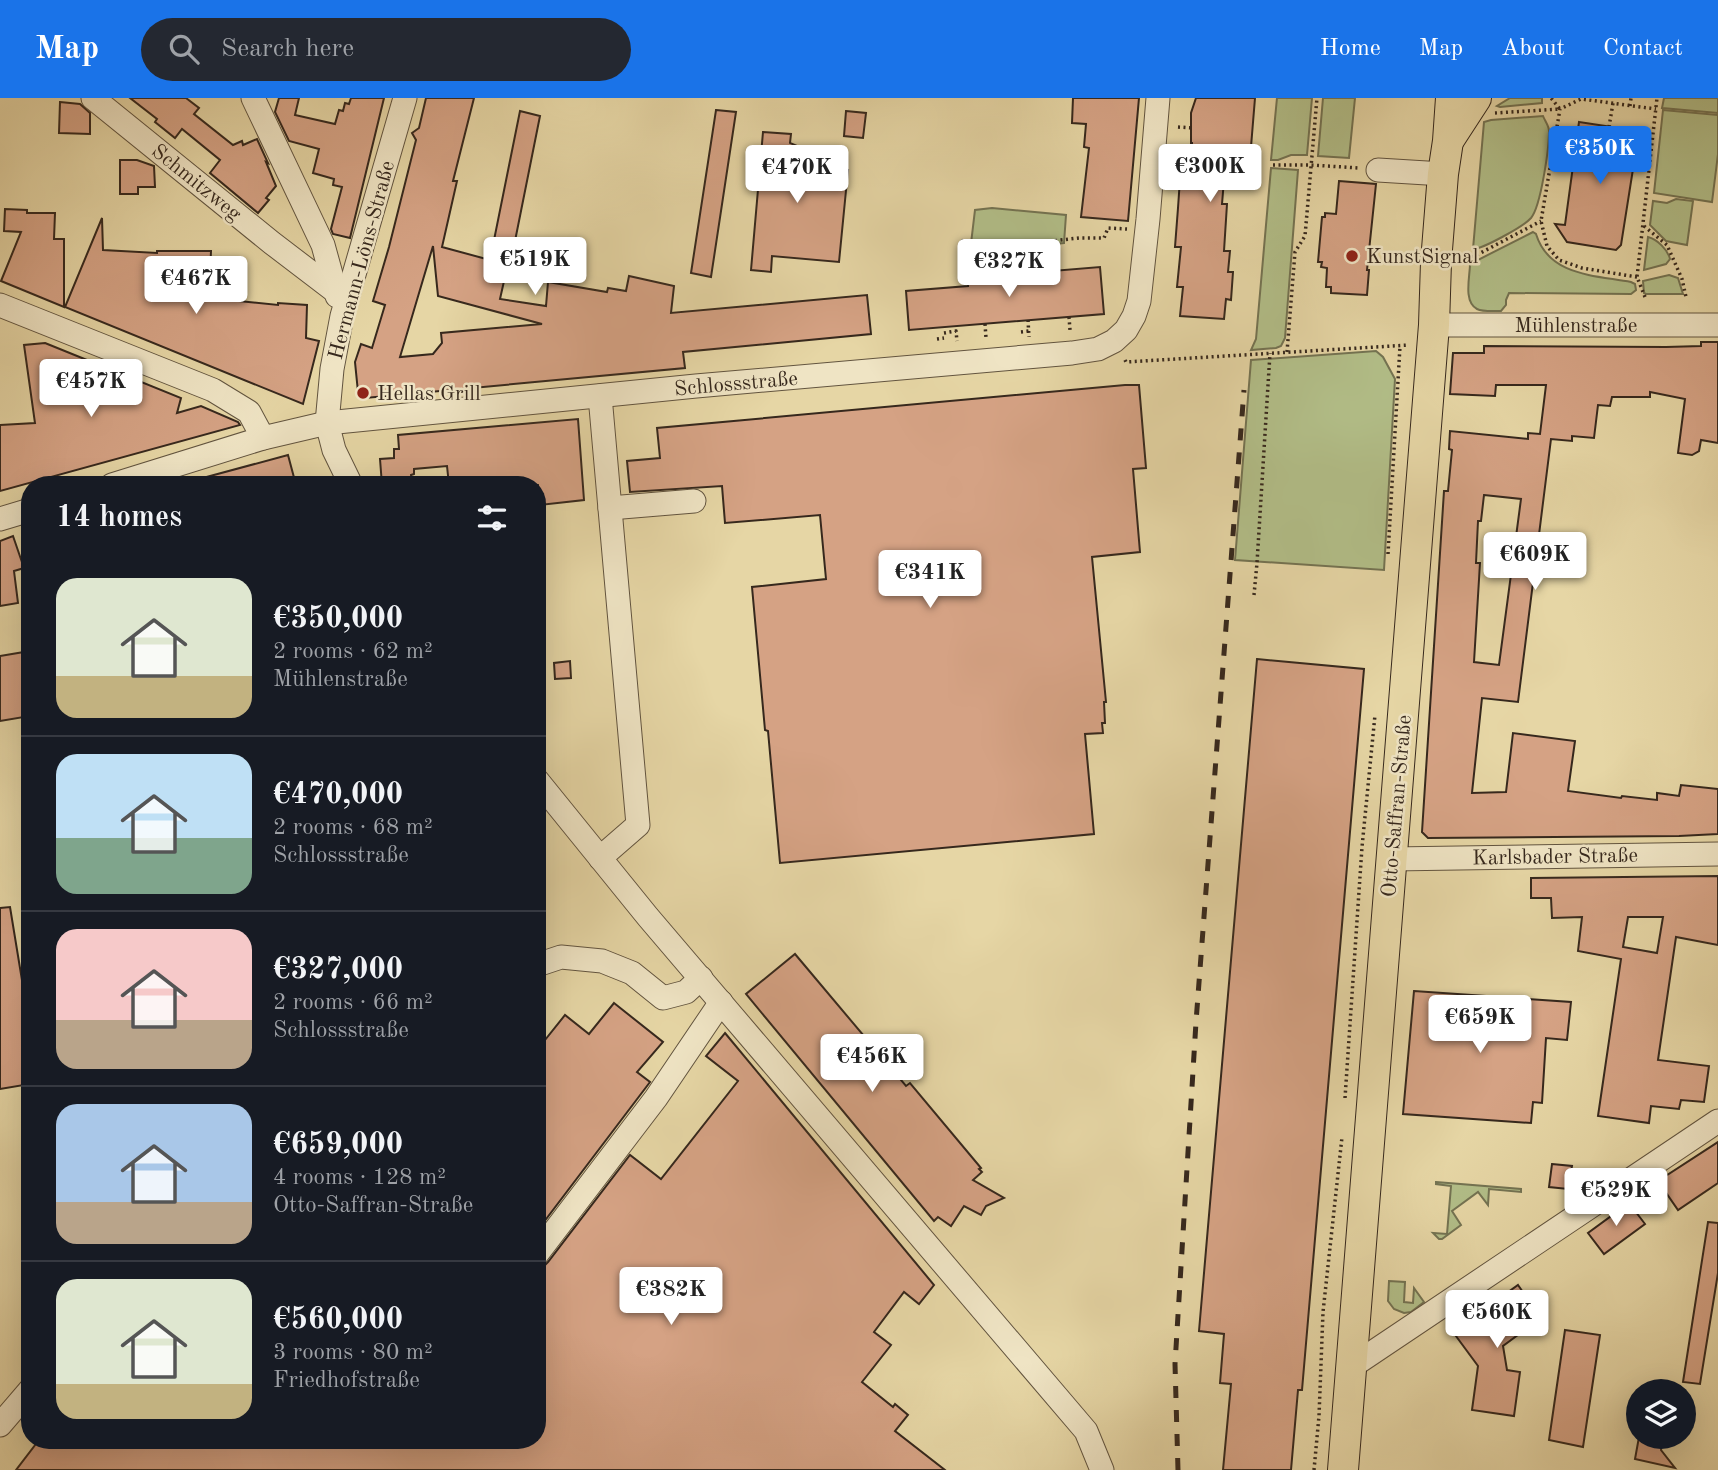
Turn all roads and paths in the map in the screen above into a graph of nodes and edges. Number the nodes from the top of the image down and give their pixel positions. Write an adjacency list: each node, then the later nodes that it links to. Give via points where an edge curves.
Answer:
1 (93, 98): 25 (street, Schmitzweg)
2 (253, 98): 25 (street, via 323,245)
3 (405, 98): 29 (street, Hermann-Löns-Straße)
4 (1158, 98): 21 (street)
5 (1317, 98): 16 (path)
6 (1551, 98): 12 (path)
7 (1631, 98): 11 (path)
8 (1657, 98): 13 (path)
9 (1466, 100): 12 (path, via 1486,113); 18 (main road, Otto-Saffran-Straße, via 1448,141)
10 (1613, 103): 11 (path); 12 (path, via 1581,99); 14 (path)
11 (1630, 106): 13 (path)
12 (1560, 109): 19 (path)
13 (1656, 109): 20 (path)
14 (1609, 127)
15 (1273, 165): 16 (path)
16 (1311, 165): 17 (path); 41 (path, via 1305,236 1295,252)
17 (1378, 170): 18 (street)
18 (1443, 174): 23 (main road, Otto-Saffran-Straße)
19 (1541, 221): 23 (path, via 1471,258); 24 (path, via 1547,246 1559,260)
20 (1644, 226): 24 (path); 27 (path, via 1667,245)
21 (1147, 230): 22 (path, via 1108,228 1104,238 970,250); 40 (street, via 1139,301 1126,330)
22 (961, 240)
23 (1436, 262): 30 (main road, Otto-Saffran-Straße)
24 (1637, 277): 26 (path)
25 (335, 291): 29 (street)
26 (1645, 297)
27 (1686, 297)
28 (0, 305): 45 (street, via 213,390 249,412)
29 (342, 316): 44 (street, Hermann-Löns-Straße)
30 (1434, 325): 31 (street, Mühlenstraße); 58 (main road, Otto-Saffran-Straße)
31 (1718, 325)
32 (1079, 326): 33 (path)
33 (1070, 327)
34 (1029, 331): 35 (path)
35 (1021, 332)
36 (944, 333): 39 (path)
37 (994, 335): 38 (path)
38 (986, 336)
39 (937, 339)
40 (1114, 341): 42 (path, via 1126,362); 43 (street, Schlossstraße, via 1072,353)
41 (1287, 352): 42 (path); 52 (path, via 1400,346)
42 (1270, 353): 53 (path)
43 (600, 396): 44 (street, Schlossstraße); 49 (street)
44 (327, 423): 45 (street, Schlossstraße); 47 (street)
45 (263, 438): 46 (street, Schlossstraße)
46 (142, 476)
47 (347, 476)
48 (694, 501): 49 (street)
49 (610, 508): 57 (street, via 638,825)
50 (21, 513): 51 (street)
51 (0, 519)
52 (1388, 554)
53 (1254, 595)
54 (1376, 706): 62 (path)
55 (546, 791): 57 (street)
56 (1718, 854): 58 (street, Karlsbader Straße)
57 (600, 858): 60 (street)
58 (1392, 859): 66 (main road, Otto-Saffran-Straße)
59 (546, 962): 60 (street, via 561,957 602,961 632,973 663,998 686,992)
60 (701, 978): 61 (street)
61 (720, 1002): 65 (street, via 656,1098); 69 (street, via 1086,1431)
62 (1344, 1101)
63 (1718, 1121): 66 (street)
64 (1342, 1128): 70 (path, via 1323,1312)
65 (546, 1242)
66 (1351, 1367): 71 (main road, Otto-Saffran-Straße)
67 (21, 1400): 68 (street)
68 (0, 1425)
69 (1102, 1470)
70 (1314, 1470)
71 (1343, 1470)

